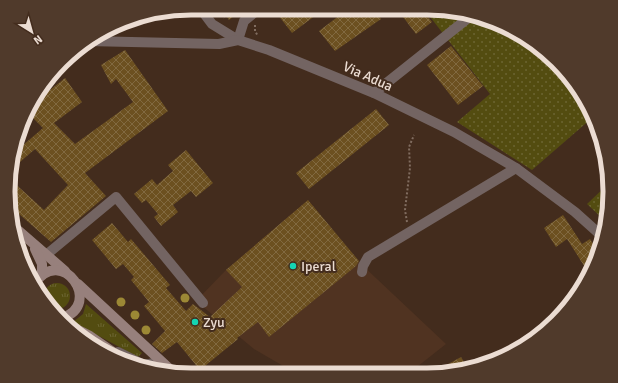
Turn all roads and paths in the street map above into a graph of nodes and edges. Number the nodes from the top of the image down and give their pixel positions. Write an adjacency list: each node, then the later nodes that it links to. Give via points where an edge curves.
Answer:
1 (205, 15): 6 (street, via 212,24)
2 (222, 15): 5 (path)
3 (251, 15): 6 (street, via 244,21)
4 (466, 19): 8 (street)
5 (227, 22)
6 (238, 40): 7 (street, Via Adua, via 219,44); 8 (street, Via Adua)
7 (99, 41)
8 (374, 93): 10 (street, Via Adua, via 468,139)
9 (414, 135): 12 (path, via 409,147 410,168 405,210)
10 (516, 168): 12 (street); 13 (street, Via Adua)
11 (20, 232): 14 (main road)
12 (409, 232): 16 (street, via 368,258)
13 (598, 233)
14 (31, 242): 15 (main road); 18 (main road, via 42,264)
15 (46, 255): 17 (main road); 21 (street, via 116,197)
16 (362, 272)
17 (68, 274): 18 (main road, via 54,271); 20 (main road)
18 (42, 275): 19 (main road)
19 (38, 279)
20 (78, 284): 22 (main road, via 78,305); 25 (main road)
21 (203, 303)
22 (67, 316)
23 (111, 349): 24 (street)
24 (126, 356)
25 (157, 358): 26 (street); 27 (main road)
26 (151, 363)
27 (165, 366)

